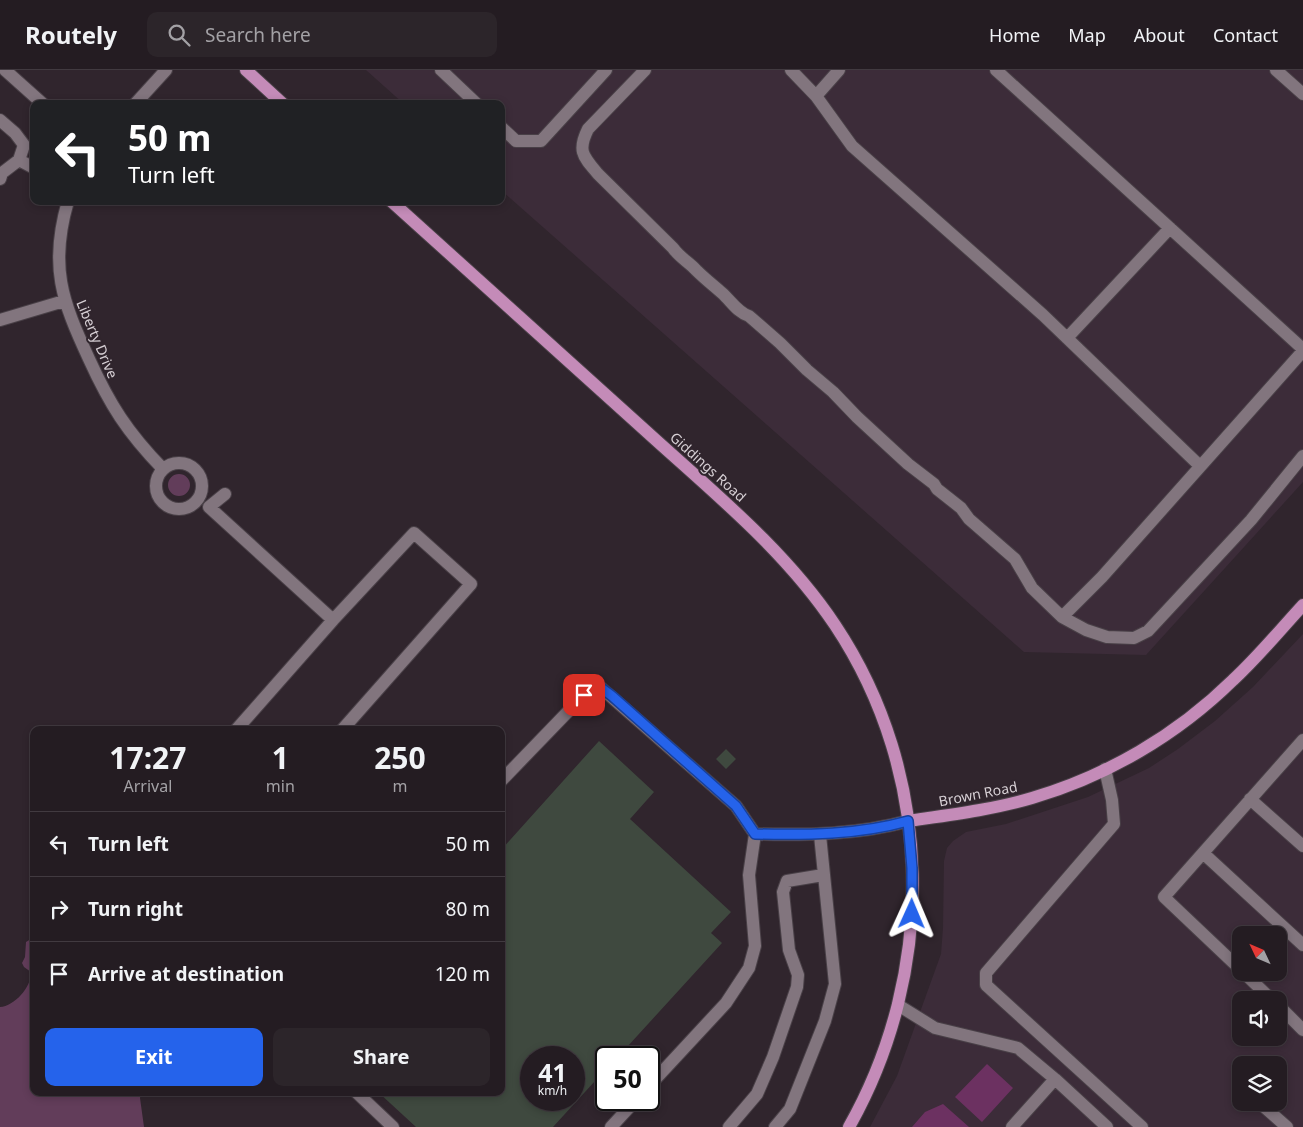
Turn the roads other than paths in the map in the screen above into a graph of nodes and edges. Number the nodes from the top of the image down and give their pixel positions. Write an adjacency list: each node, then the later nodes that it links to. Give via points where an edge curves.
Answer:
1 (6, 70): 13 (street)
2 (166, 70): 14 (street)
3 (246, 70): 15 (main road)
4 (441, 70): 16 (street)
5 (606, 70): 18 (street, via 541,141 516,140)
6 (645, 70): 34 (street, via 588,129 581,149 588,162 678,256 743,315 749,316 780,343 1015,559 1032,588)
7 (791, 70): 12 (street)
8 (839, 70): 12 (street)
9 (996, 70): 24 (street)
10 (1276, 70): 11 (street)
11 (1303, 94)
12 (816, 96): 27 (street, via 852,146)
13 (39, 100)
14 (139, 100)
15 (279, 100)
16 (473, 100)
17 (0, 120): 19 (street, via 24,145)
18 (505, 130)
19 (19, 160): 20 (street); 21 (street, via 2,173)
20 (30, 166)
21 (0, 179)
22 (67, 205): 25 (street, Liberty Drive, via 59,256)
23 (395, 205): 42 (main road, Giddings Road, via 713,492 804,583 836,627 868,685 894,754)
24 (1170, 228): 27 (street); 28 (street)
25 (64, 301): 26 (street); 31 (street, Liberty Drive, via 109,402 127,429)
26 (0, 320)
27 (1067, 338): 30 (street)
28 (1303, 350): 30 (street)
29 (1303, 456): 34 (street, via 1251,520 1148,632 1134,638 1107,637)
30 (1200, 466): 34 (street, via 1102,577)
31 (162, 469)
32 (225, 494): 35 (street, via 209,507)
33 (1303, 605): 39 (main road, Brown Road, via 1254,660 1211,700 1153,743)
34 (1062, 617)
35 (333, 620): 36 (street); 37 (street, via 414,533 472,584)
36 (240, 726)
37 (346, 726)
38 (1302, 744): 41 (street)
39 (1105, 769): 42 (main road, Brown Road, via 1059,789 1017,802); 67 (street, via 1114,824 986,973 986,985)
40 (505, 777): 43 (street, via 584,695 600,687 736,806)
41 (1250, 799): 45 (street); 46 (street)
42 (908, 821): 44 (street); 52 (main road, via 912,914)
43 (755, 834): 44 (street); 55 (street, via 749,875 755,946 749,968 726,1003)
44 (820, 835): 47 (street)
45 (1303, 846)
46 (1203, 853): 48 (street); 49 (street, via 1164,897)
47 (823, 875): 62 (street, via 787,881 783,892 789,950 798,975 797,987 757,1094); 63 (street, via 836,984 790,1109)
48 (1303, 945)
49 (1232, 962)
50 (1252, 981): 51 (street)
51 (1263, 991)
52 (898, 1006): 56 (street, via 935,1028 1018,1048); 64 (main road, via 879,1066)
53 (1287, 1014): 54 (street)
54 (1303, 1030)
55 (660, 1074)
56 (1055, 1080): 65 (street); 66 (street)
57 (360, 1096): 60 (street)
58 (626, 1111): 61 (street)
59 (1269, 1111): 68 (street)
60 (393, 1127)
61 (611, 1127)
62 (729, 1127)
63 (775, 1127)
64 (849, 1127)
65 (1012, 1127)
66 (1107, 1127)
67 (1142, 1127)
68 (1287, 1127)

